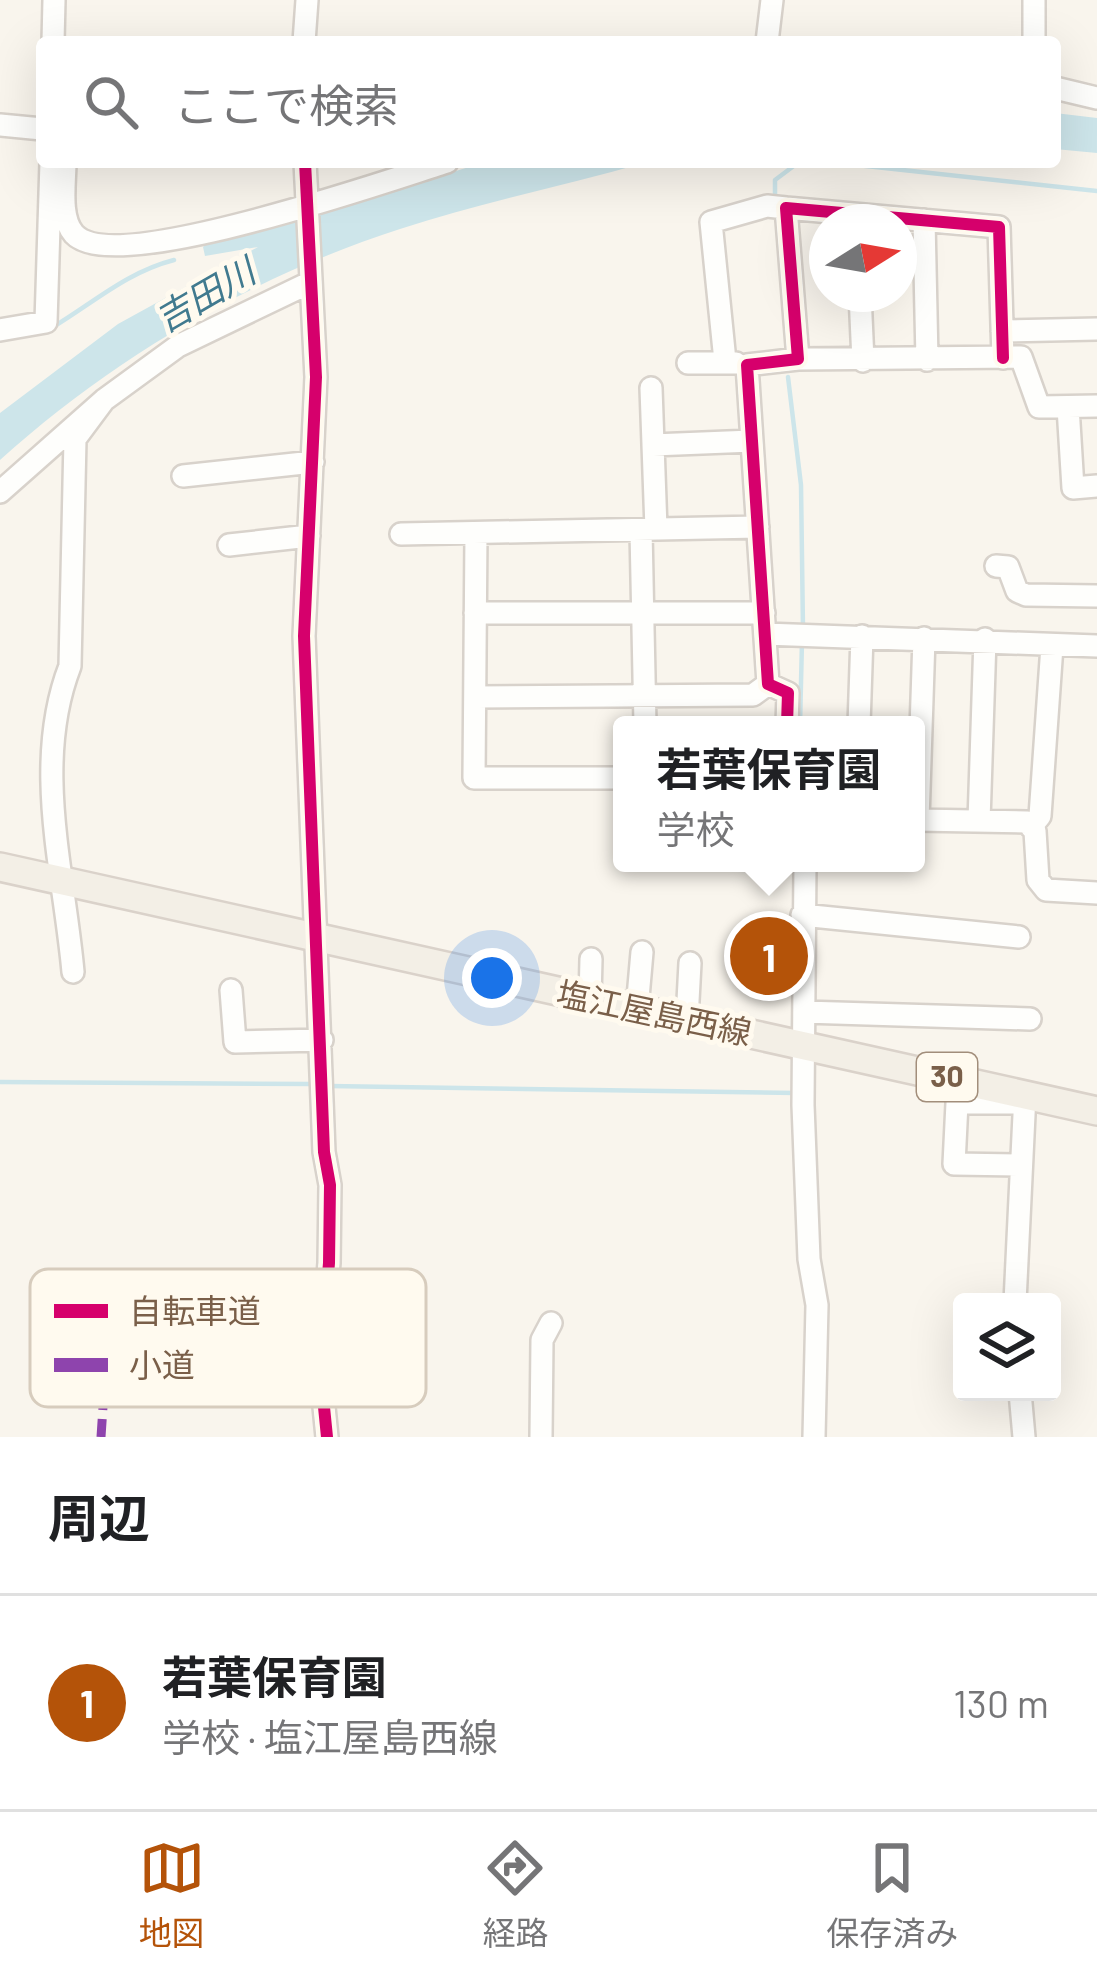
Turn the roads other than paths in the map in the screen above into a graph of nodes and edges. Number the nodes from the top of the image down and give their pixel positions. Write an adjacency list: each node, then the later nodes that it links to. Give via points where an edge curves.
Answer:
1 (54, 0): 5 (street)
2 (307, 0): 6 (street)
3 (772, 0): 7 (street)
4 (1034, 0): 8 (street)
5 (53, 36)
6 (304, 36)
7 (768, 36)
8 (1034, 36)
9 (1061, 90): 11 (street)
10 (1061, 101): 11 (street)
11 (1097, 102)
12 (0, 125): 13 (street)
13 (36, 128)
14 (51, 168): 26 (street, via 46,322)
15 (65, 168): 19 (street, via 65,217 90,244 182,240)
16 (305, 168): 19 (street)
17 (429, 168): 19 (street)
18 (786, 208): 20 (street); 29 (street); 33 (street, via 712,222)
19 (306, 209): 23 (street)
20 (809, 211)
21 (917, 220): 22 (street)
22 (924, 220): 27 (street, via 999,227); 30 (street)
23 (311, 277): 35 (street, via 178,346); 40 (street)
24 (861, 312): 31 (street)
25 (1097, 329): 27 (street)
26 (0, 330)
27 (1002, 331): 28 (street)
28 (1003, 358): 30 (street); 36 (street, via 1027,365 1039,407)
29 (799, 359): 31 (street); 33 (street)
30 (927, 360): 31 (street)
31 (863, 361)
32 (688, 363): 33 (street)
33 (736, 363): 38 (street)
34 (651, 388): 39 (street)
35 (104, 400): 43 (street); 73 (street, via 74,449 70,666 52,754)
36 (1069, 406): 37 (street); 42 (street, via 1073,488)
37 (1097, 406)
38 (752, 441): 39 (street); 44 (street)
39 (653, 445): 45 (street)
40 (313, 462): 41 (street); 48 (street)
41 (183, 476)
42 (1097, 486)
43 (0, 492)
44 (758, 527): 45 (street); 54 (street)
45 (648, 529): 46 (street); 53 (street)
46 (476, 533): 47 (street); 52 (street)
47 (401, 534)
48 (309, 536): 49 (street); 77 (street, via 304,637)
49 (229, 545)
50 (996, 566): 51 (street, via 1008,567 1016,591 1026,595)
51 (1097, 596)
52 (475, 613): 53 (street); 62 (street)
53 (642, 613): 54 (street); 61 (street)
54 (764, 623): 55 (street, via 803,635); 60 (street)
55 (862, 636): 56 (street); 65 (street)
56 (924, 638): 57 (street); 66 (street)
57 (986, 639): 58 (street); 69 (street)
58 (1052, 646): 59 (street); 70 (street, via 1040,816)
59 (1097, 646)
60 (768, 684): 61 (street, via 753,695); 64 (street, via 788,693)
61 (645, 696): 62 (street); 63 (street)
62 (475, 697): 67 (street, via 474,778)
63 (645, 716)
64 (787, 716)
65 (860, 716)
66 (921, 716)
67 (613, 778)
68 (925, 820): 69 (street)
69 (979, 821): 70 (street)
70 (1031, 827): 74 (street, via 1046,890)
71 (0, 867): 73 (main road, 塩江屋島西線 / 30)
72 (804, 872): 75 (street)
73 (62, 880): 77 (main road, 塩江屋島西線 / 30); 81 (street)
74 (1097, 892)
75 (802, 915): 76 (street); 85 (street)
76 (1019, 937)
77 (320, 940): 83 (main road, 塩江屋島西線 / 30); 88 (street)
78 (641, 952): 84 (street)
79 (591, 959): 83 (street)
80 (690, 963): 87 (street)
81 (73, 972)
82 (231, 989): 88 (street, via 235,1042)
83 (590, 998): 84 (main road, 塩江屋島西線 / 30)
84 (637, 1009): 87 (main road, 塩江屋島西線 / 30)
85 (804, 1012): 86 (street); 89 (street)
86 (1030, 1018)
87 (687, 1020): 89 (main road, 塩江屋島西線 / 30)
88 (322, 1040): 93 (street)
89 (797, 1044): 90 (main road, 塩江屋島西線 / 30); 100 (street, via 817,1305)
90 (1024, 1098): 91 (main road, 塩江屋島西線 / 30); 92 (street); 92 (street, via 957,1102 954,1164)
91 (1097, 1112)
92 (1019, 1165): 94 (street)
93 (325, 1269)
94 (1015, 1293)
95 (551, 1323): 99 (street, via 542,1340)
96 (1021, 1401): 101 (street)
97 (324, 1407): 98 (street)
98 (327, 1437)
99 (541, 1437)
100 (814, 1437)
101 (1024, 1437)

